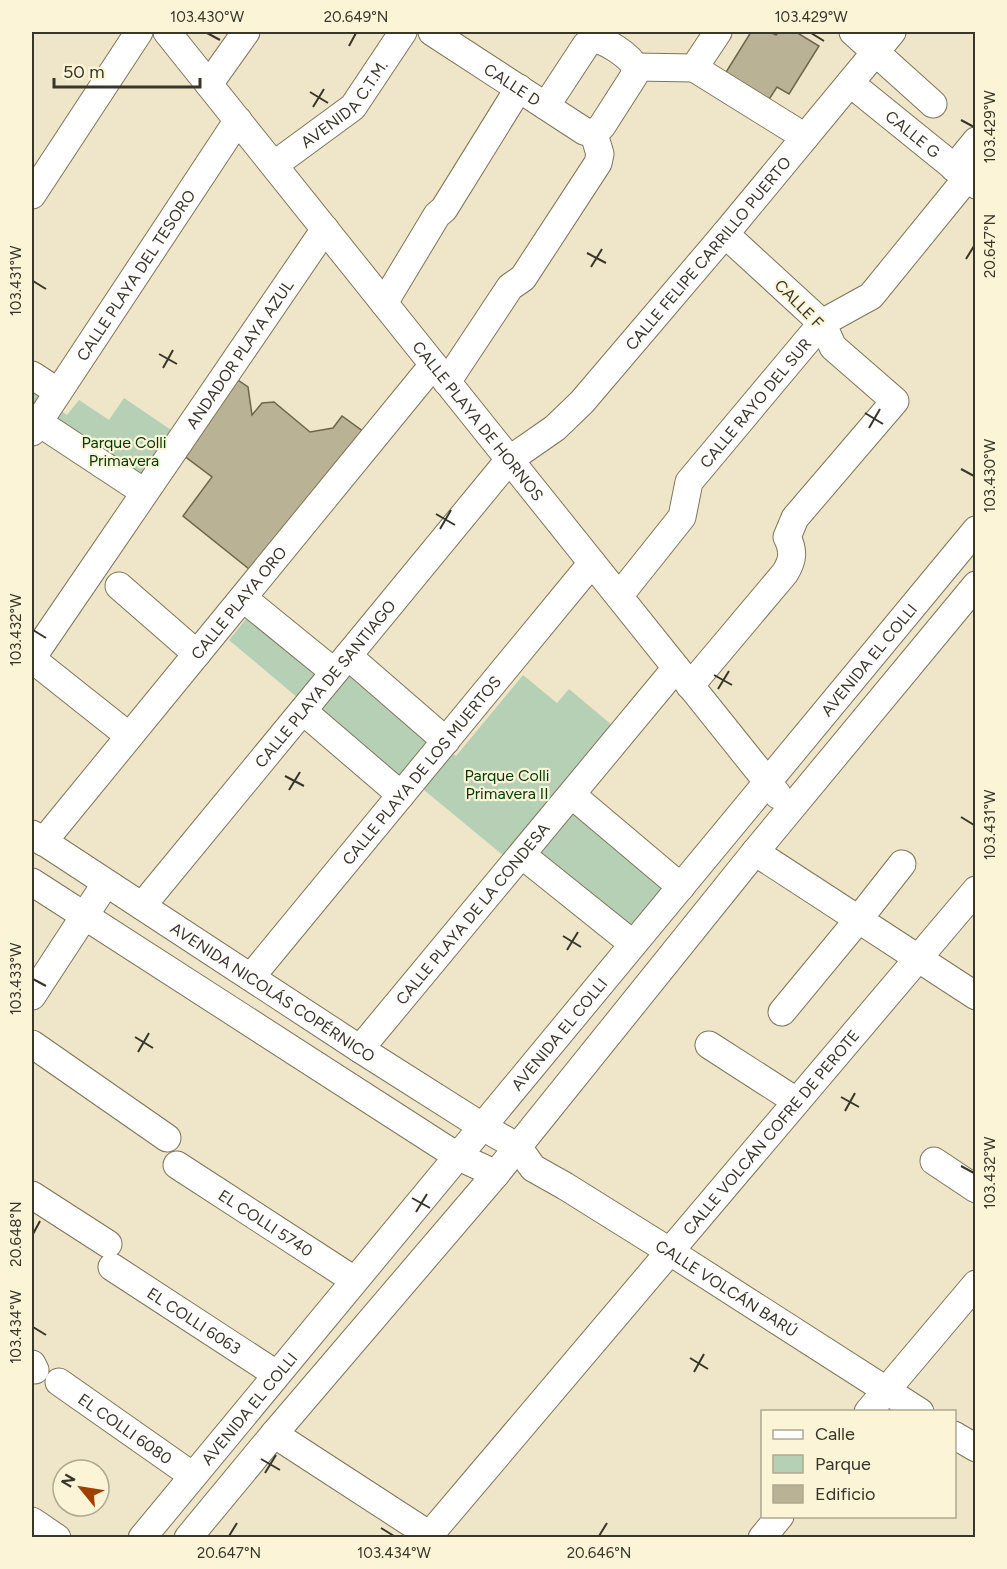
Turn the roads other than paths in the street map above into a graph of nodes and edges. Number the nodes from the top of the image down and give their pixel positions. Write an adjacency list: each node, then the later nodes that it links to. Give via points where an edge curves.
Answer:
1 (139, 32): 23 (street)
2 (167, 32): 13 (street, CALLE PLAYA DE HORNOS)
3 (246, 32): 13 (street)
4 (403, 32): 21 (street, AVENIDA C.T.M., via 352,107)
5 (432, 32): 14 (street, CALLE D)
6 (718, 32): 11 (street)
7 (853, 32): 9 (street)
8 (593, 35): 10 (street, via 631,60); 16 (street)
9 (884, 41): 12 (street, CALLE FELIPE CARRILLO PUERTO); 15 (street)
10 (635, 68): 11 (street); 18 (street, via 634,76)
11 (694, 68): 19 (street)
12 (850, 83): 19 (street, CALLE FELIPE CARRILLO PUERTO); 22 (street, CALLE G)
13 (209, 84): 17 (street, CALLE PLAYA DE HORNOS)
14 (519, 88): 16 (street, CALLE D); 26 (street)
15 (933, 104)
16 (546, 106): 18 (street, CALLE D)
17 (238, 120): 21 (street, CALLE PLAYA DE HORNOS); 30 (street, CALLE PLAYA DEL TESORO)
18 (594, 134): 28 (street, CALLE PLAYA ORO, via 600,154 598,163 523,278 510,287)
19 (805, 137): 25 (street, CALLE FELIPE CARRILLO PUERTO)
20 (975, 141): 22 (street, CALLE RAYO DEL SUR)
21 (274, 165): 24 (street, CALLE PLAYA DE HORNOS)
22 (966, 177): 27 (street, CALLE RAYO DEL SUR, via 871,296)
23 (32, 195)
24 (325, 229): 26 (street, CALLE PLAYA DE HORNOS); 34 (street, ANDADOR PLAYA AZUL)
25 (725, 234): 27 (street, CALLE F); 33 (street, CALLE FELIPE CARRILLO PUERTO, via 582,402 555,428)
26 (384, 303): 28 (street, CALLE PLAYA DE HORNOS)
27 (822, 323): 31 (street, CALLE F, via 833,347); 39 (street, CALLE RAYO DEL SUR, via 689,482 682,518)
28 (440, 373): 33 (street, CALLE PLAYA DE HORNOS); 40 (street, CALLE PLAYA ORO)
29 (32, 375): 30 (street)
30 (58, 392): 32 (street, CALLE PLAYA DEL TESORO)
31 (895, 401): 44 (street, CALLE PLAYA DE LA CONDESA, via 795,518 787,537 793,549 785,573)
32 (35, 427): 34 (street)
33 (509, 460): 36 (street, CALLE PLAYA DE HORNOS); 43 (street, CALLE PLAYA DE SANTIAGO)
34 (144, 492): 42 (street, ANDADOR PLAYA AZUL)
35 (972, 541): 48 (street, AVENIDA EL COLLI)
36 (592, 563): 39 (street, CALLE PLAYA DE HORNOS); 47 (street, CALLE PLAYA DE LOS MUERTOS)
37 (975, 585): 51 (street)
38 (118, 586): 41 (street)
39 (619, 596): 44 (street, CALLE PLAYA DE HORNOS)
40 (243, 598): 41 (street, CALLE PLAYA ORO); 43 (street)
41 (197, 654): 46 (street, CALLE PLAYA ORO)
42 (32, 658): 46 (street)
43 (341, 664): 45 (street, CALLE PLAYA DE SANTIAGO); 47 (street)
44 (683, 677): 48 (street, CALLE PLAYA DE HORNOS); 50 (street, CALLE PLAYA DE LA CONDESA)
45 (303, 711): 49 (street); 60 (street, CALLE PLAYA DE SANTIAGO)
46 (129, 736): 52 (street, CALLE PLAYA ORO)
47 (446, 741): 49 (street, CALLE PLAYA DE LOS MUERTOS)
48 (767, 782): 51 (street, CALLE PLAYA DE HORNOS); 58 (street, AVENIDA EL COLLI)
49 (401, 795): 65 (street, CALLE PLAYA DE LOS MUERTOS)
50 (572, 795): 54 (street, CALLE PLAYA DE LA CONDESA); 58 (street)
51 (790, 810): 53 (street)
52 (37, 838): 57 (street, AVENIDA NICOLÁS COPÉRNICO)
53 (755, 852): 62 (street); 76 (street)
54 (522, 855): 63 (street); 71 (street, CALLE PLAYA DE LA CONDESA)
55 (902, 864): 62 (street)
56 (32, 882): 61 (street)
57 (106, 883): 60 (street, AVENIDA NICOLÁS COPÉRNICO); 61 (street)
58 (681, 887): 63 (street, AVENIDA EL COLLI)
59 (975, 890): 64 (street, CALLE VOLCÁN COFRE DE PEROTE)
60 (142, 906): 65 (street, AVENIDA NICOLÁS COPÉRNICO)
61 (84, 917): 66 (street); 75 (street)
62 (858, 920): 64 (street); 68 (street)
63 (633, 944): 73 (street, AVENIDA EL COLLI)
64 (918, 958): 67 (street); 72 (street, CALLE VOLCÁN COFRE DE PEROTE)
65 (250, 977): 71 (street, AVENIDA NICOLÁS COPÉRNICO)
66 (32, 996)
67 (975, 996)
68 (782, 1012)
69 (32, 1044): 74 (street)
70 (709, 1045): 72 (street)
71 (360, 1049): 73 (street, AVENIDA NICOLÁS COPÉRNICO)
72 (796, 1101): 82 (street, CALLE VOLCÁN COFRE DE PEROTE)
73 (483, 1127): 75 (street, AVENIDA EL COLLI); 76 (street, AVENIDA NICOLÁS COPÉRNICO)
74 (167, 1138)
75 (457, 1156): 79 (street); 83 (street, AVENIDA EL COLLI)
76 (525, 1158): 79 (street); 82 (street, CALLE VOLCÁN BARÚ)
77 (934, 1161): 80 (street)
78 (177, 1165): 83 (street, EL COLLI 5740)
79 (496, 1174): 89 (street)
80 (975, 1189)
81 (32, 1196): 85 (street, EL COLLI 6063)
82 (669, 1251): 87 (street, CALLE VOLCÁN BARÚ); 95 (street, CALLE VOLCÁN COFRE DE PEROTE)
83 (354, 1280): 85 (street, AVENIDA EL COLLI)
84 (975, 1284): 87 (street)
85 (276, 1374): 92 (street, AVENIDA EL COLLI)
86 (59, 1382): 92 (street, EL COLLI 6080)
87 (902, 1403): 88 (street)
88 (876, 1410)
89 (274, 1434): 95 (street); 98 (street)
90 (956, 1436): 91 (street)
91 (975, 1448)
92 (193, 1476): 97 (street, AVENIDA EL COLLI)
93 (778, 1518): 99 (street)
94 (32, 1521): 96 (street)
95 (430, 1536)
96 (57, 1538)
97 (142, 1538)
98 (188, 1538)
99 (762, 1538)

